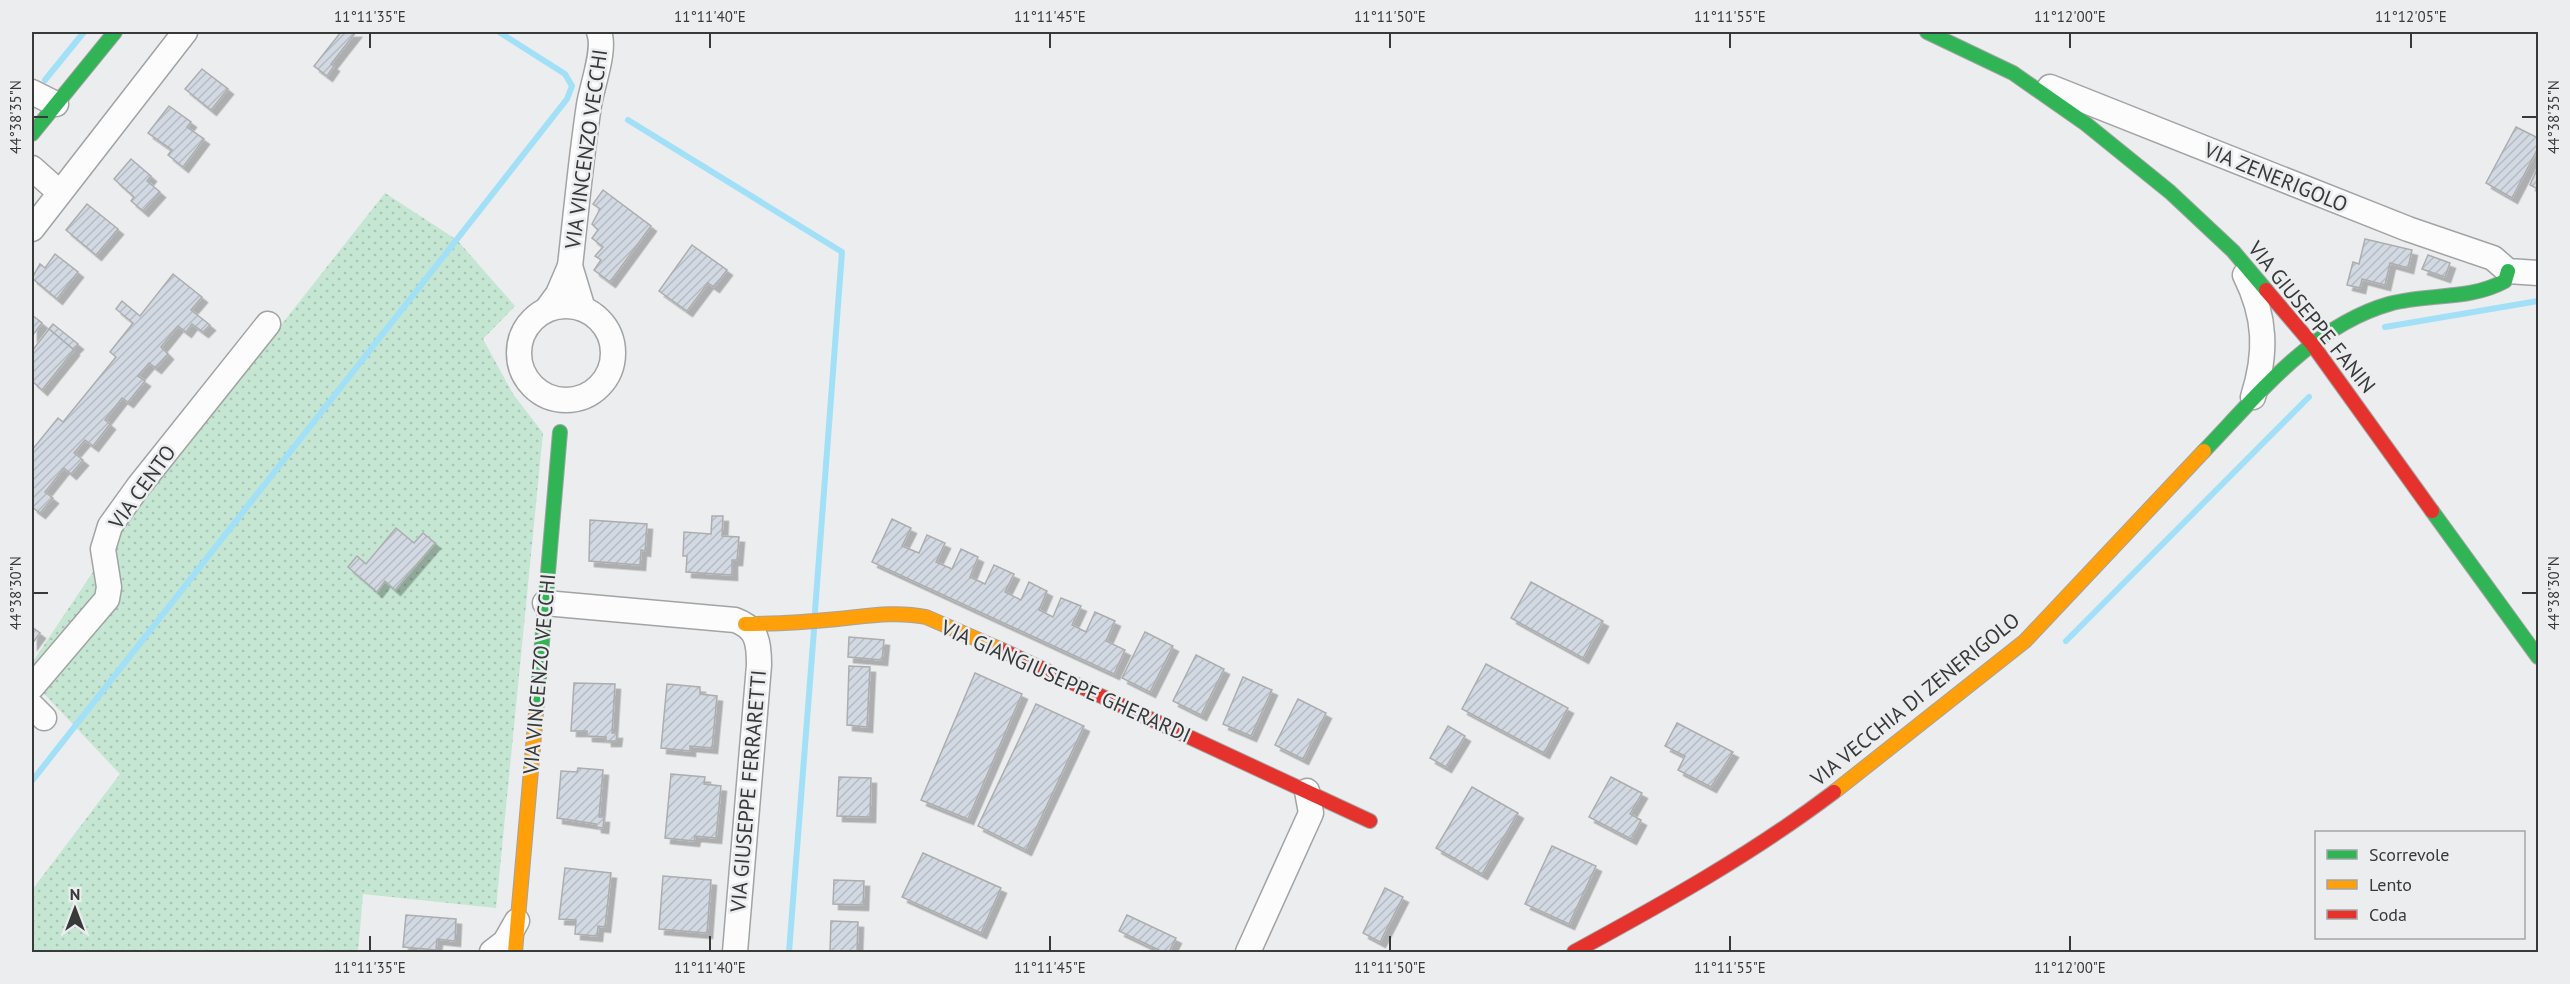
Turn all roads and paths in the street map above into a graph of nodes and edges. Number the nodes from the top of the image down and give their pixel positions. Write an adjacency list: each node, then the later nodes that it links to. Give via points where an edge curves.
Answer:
1 (115, 32): 7 (street)
2 (184, 32): 10 (street)
3 (599, 32): 13 (street, VIA VINCENZO VECCHI)
4 (1927, 32): 5 (street, VIA GIUSEPPE FANIN)
5 (2013, 73): 12 (street, VIA GIUSEPPE FANIN, via 2086,124 2170,192); 14 (street, VIA ZENERIGOLO, via 2408,230 2493,258)
6 (32, 92): 7 (street)
7 (56, 104): 8 (street)
8 (32, 134)
9 (32, 168): 10 (street)
10 (59, 192): 11 (street)
11 (32, 229)
12 (2233, 251): 19 (street, VIA GIUSEPPE FANIN); 22 (street, via 2262,320 2262,368)
13 (570, 267): 16 (street, VIA VINCENZO VECCHI); 17 (street, VIA VINCENZO VECCHI)
14 (2508, 271): 15 (street, VIA ZENERIGOLO); 19 (street, VIA VECCHIA DI ZENERIGOLO, via 2505,280 2493,289 2390,304 2349,321)
15 (2538, 273)
16 (547, 309): 17 (street); 20 (street, via 533,318 522,334 518,352 521,370 530,386)
17 (583, 309): 21 (street, via 604,325 612,340 613,361 598,389)
18 (268, 324): 27 (street, VIA CENTO, via 110,526 103,549 108,599)
19 (2312, 344): 22 (street, VIA VECCHIA DI ZENERIGOLO); 26 (street, VIA GIUSEPPE FANIN)
20 (545, 396): 21 (street, via 563,401); 23 (street, VIA VINCENZO VECCHI)
21 (583, 398): 23 (street, VIA VINCENZO VECCHI)
22 (2252, 400): 35 (street, VIA VECCHIA DI ZENERIGOLO, via 2025,641 1789,826 1708,878)
23 (560, 432): 24 (street, VIA VINCENZO VECCHI)
24 (545, 603): 25 (street, VIA GIANGIUSEPPE GHERARDI, via 735,620); 30 (street, VIA VINCENZO VECCHI)
25 (749, 627): 28 (street, VIA GIANGIUSEPPE GHERARDI, via 911,614 926,617); 33 (street, VIA GIUSEPPE FERRARETTI, via 759,642 759,665)
26 (2538, 657)
27 (32, 687)
28 (1307, 791): 29 (street, VIA GIANGIUSEPPE GHERARDI); 34 (street, via 1311,813)
29 (1370, 820)
30 (519, 916): 31 (street, VIA VINCENZO VECCHI, via 508,937); 32 (street, VIA VINCENZO VECCHI)
31 (492, 952)
32 (516, 952)
33 (735, 952)
34 (1248, 952)
35 (1574, 952)

